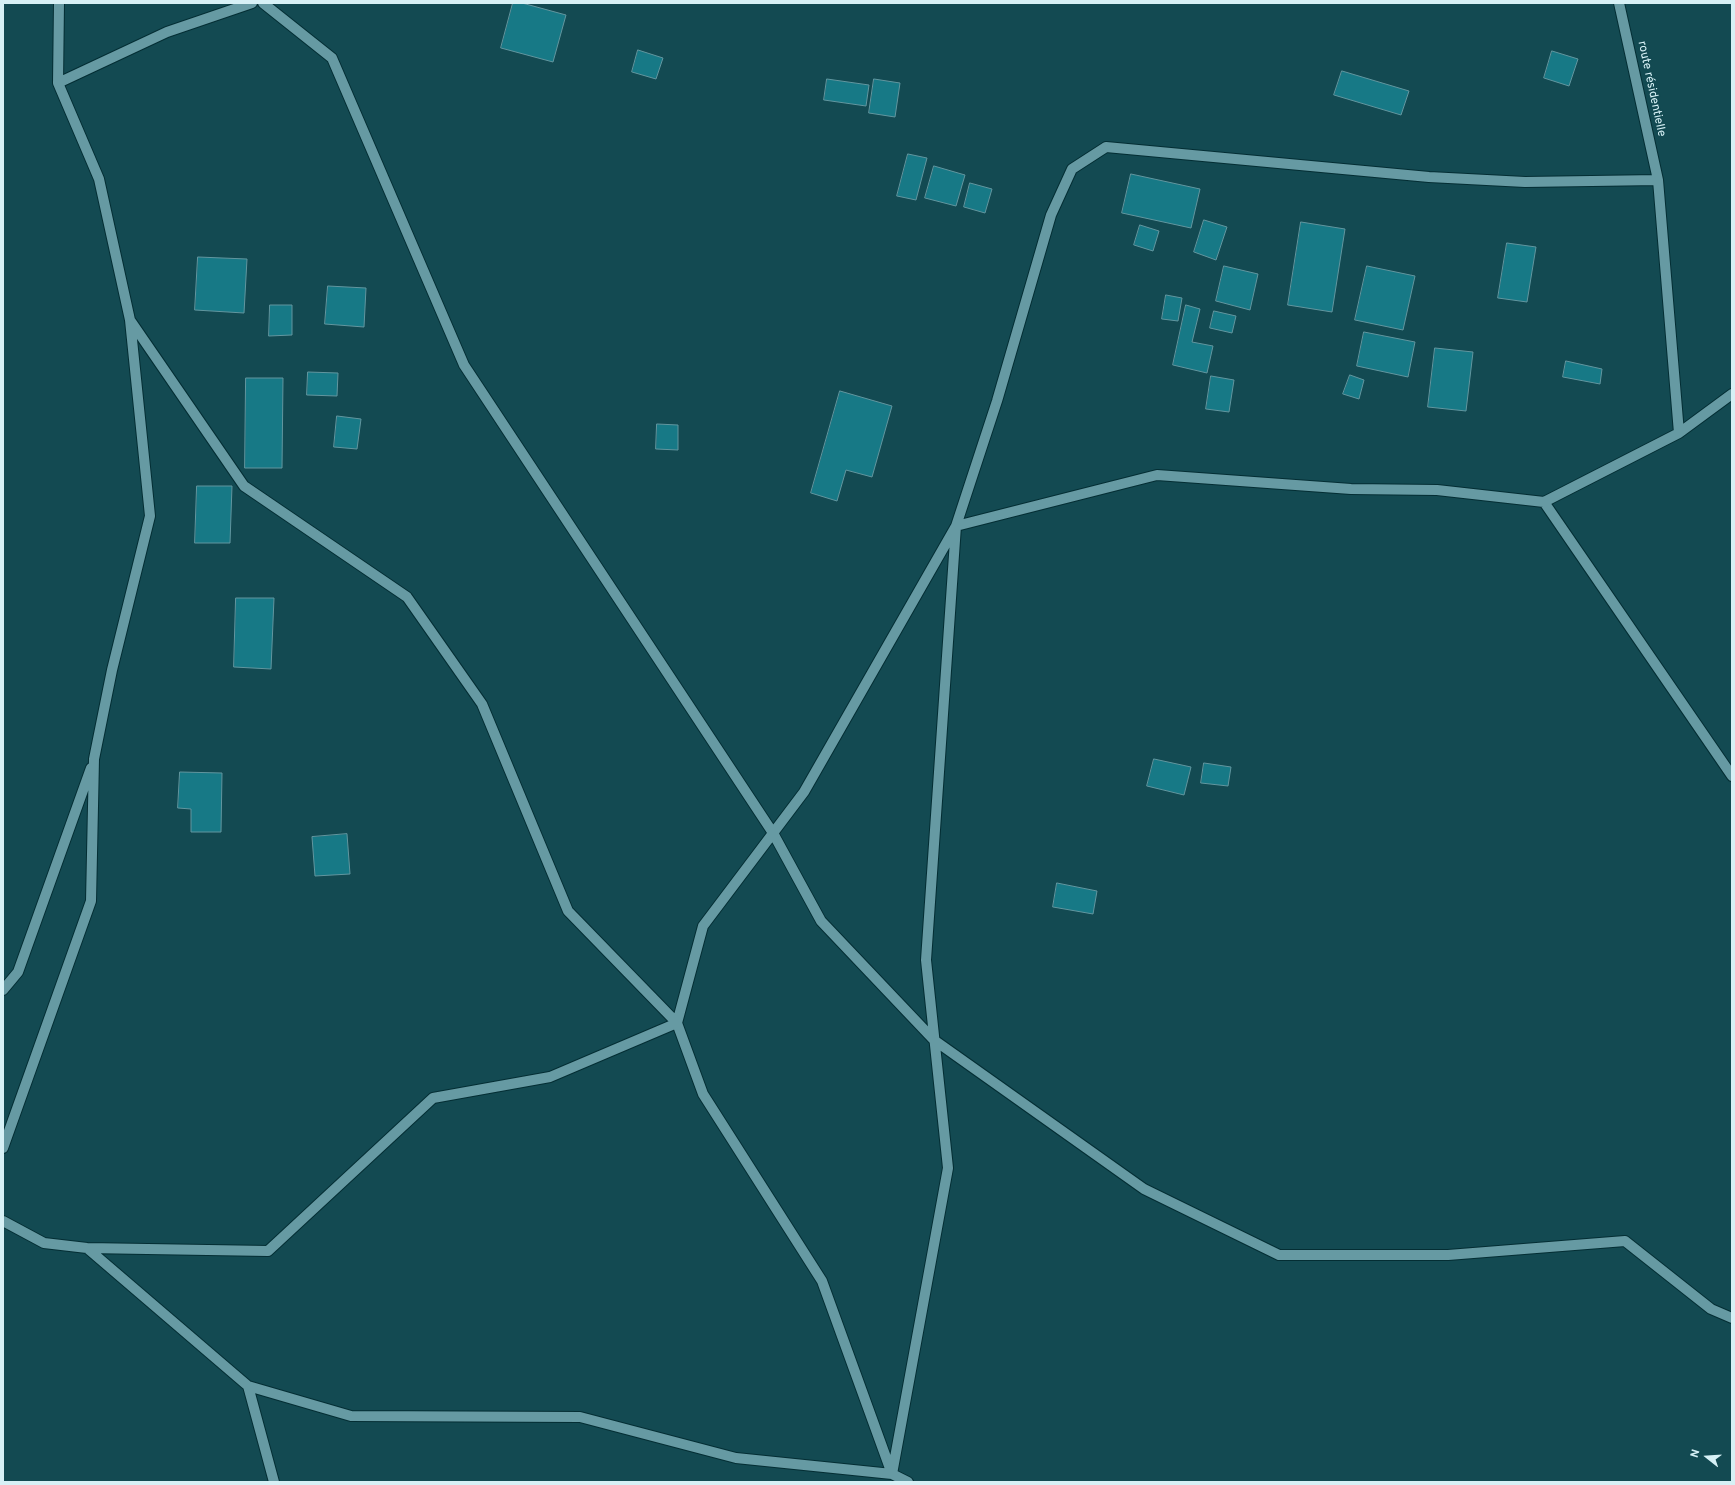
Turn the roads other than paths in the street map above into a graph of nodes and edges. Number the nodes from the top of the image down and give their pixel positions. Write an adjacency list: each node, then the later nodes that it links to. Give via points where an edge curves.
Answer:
1 (59, 3): 5 (street)
2 (252, 3): 5 (street, via 167,32)
3 (263, 3): 14 (street, via 332,58 464,365)
4 (1619, 3): 6 (street, route résidentielle)
5 (58, 83): 7 (street, via 99,179)
6 (1658, 180): 9 (street, route résidentielle); 11 (street, via 1525,182 1429,177 1106,147 1072,170 1051,215 997,401)
7 (130, 320): 12 (street, via 150,516 112,670); 16 (street, via 244,486 407,597 482,704 568,911)
8 (1732, 394): 9 (street)
9 (1679, 433): 10 (street)
10 (1544, 502): 11 (street, via 1437,490 1351,489 1157,475); 13 (street)
11 (956, 526): 14 (street, via 804,792); 17 (street, via 926,960)
12 (94, 759): 15 (street, via 18,972); 18 (street, via 91,901)
13 (1732, 776)
14 (773, 833): 16 (street, via 703,926); 17 (street, via 821,920)
15 (3, 990)
16 (677, 1023): 20 (street, via 550,1077 433,1098 268,1251); 23 (street, via 703,1094 822,1281)
17 (934, 1040): 21 (street, via 1144,1189 1279,1255 1448,1256 1625,1241 1711,1309); 23 (street, via 948,1168)
18 (3, 1148)
19 (3, 1221): 20 (street, via 44,1243)
20 (87, 1248): 22 (street)
21 (1732, 1318)
22 (248, 1386): 23 (street, via 351,1416 580,1417 736,1458); 24 (street)
23 (892, 1474): 25 (street)
24 (274, 1482)
25 (908, 1482)

